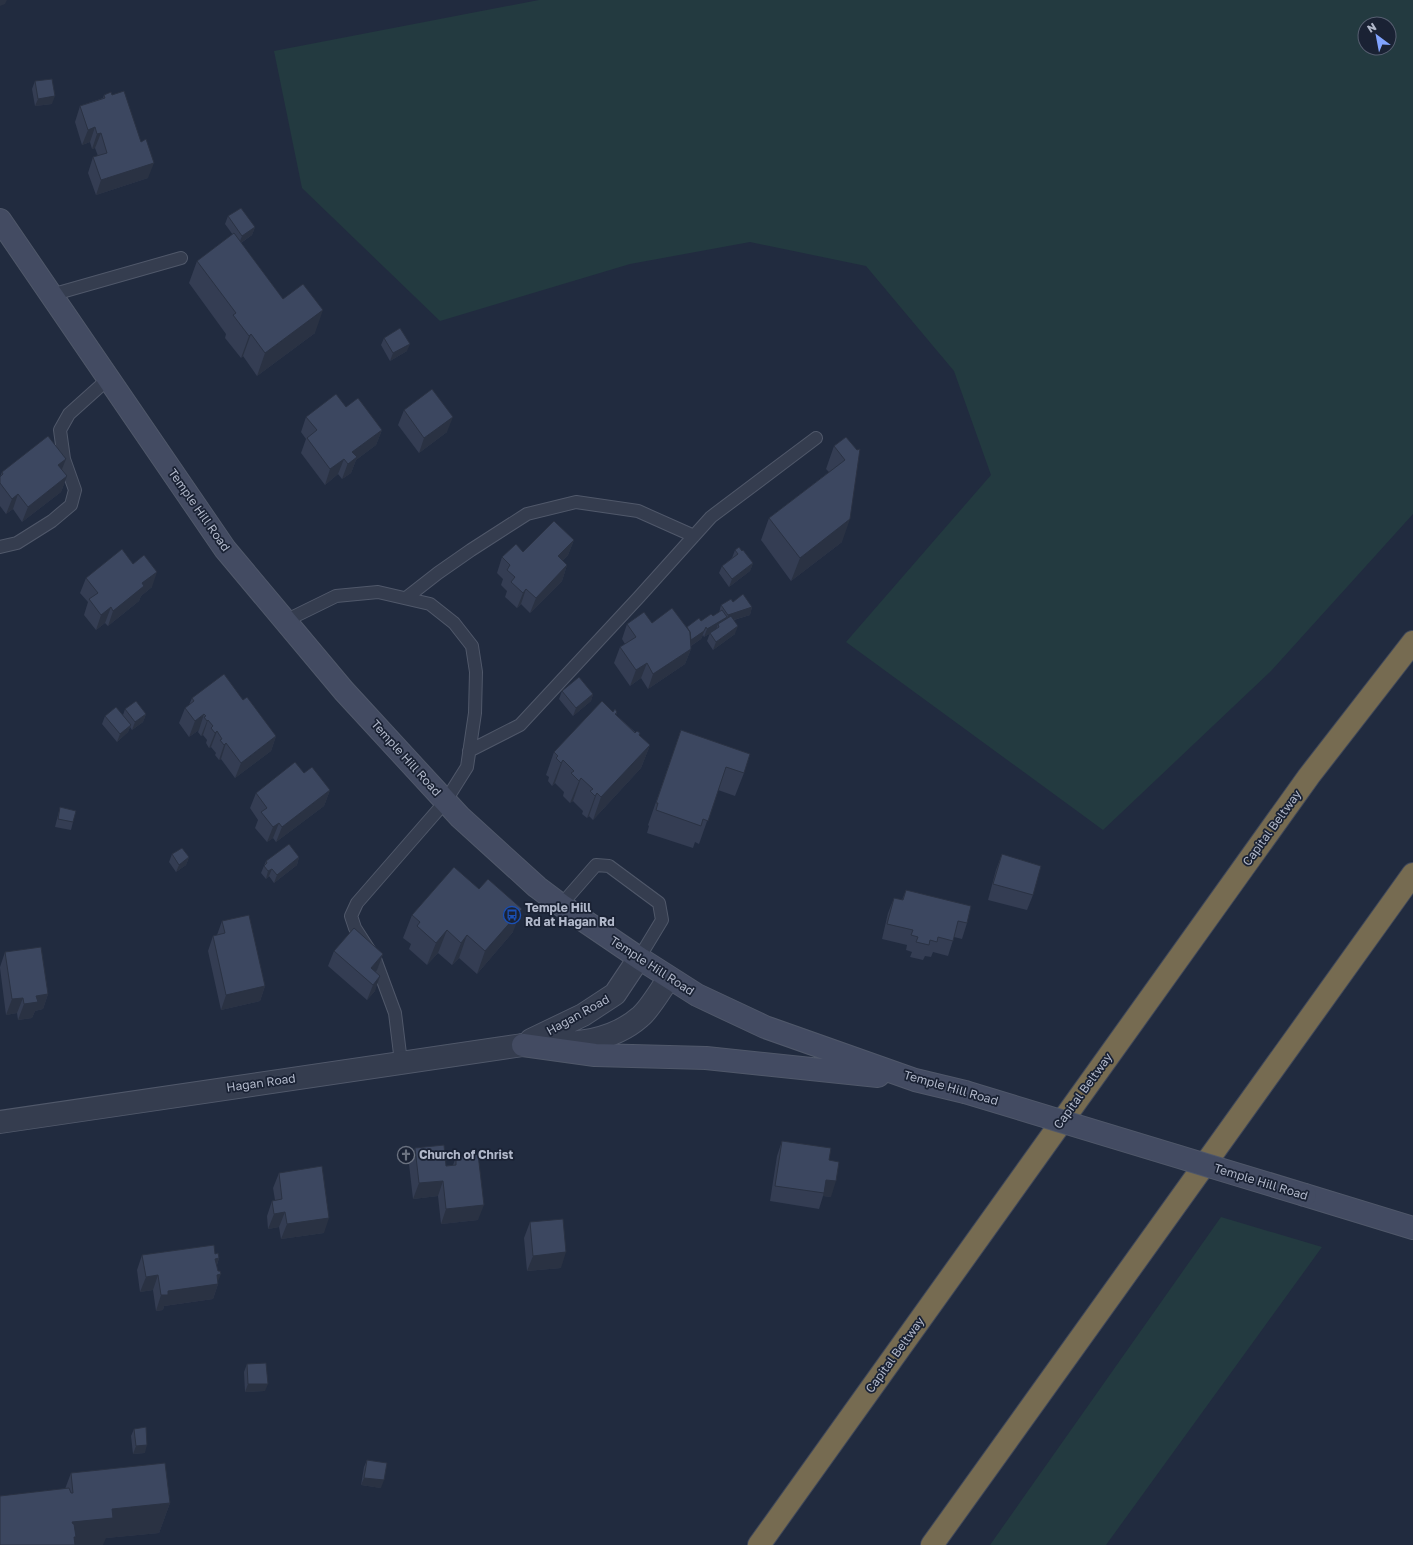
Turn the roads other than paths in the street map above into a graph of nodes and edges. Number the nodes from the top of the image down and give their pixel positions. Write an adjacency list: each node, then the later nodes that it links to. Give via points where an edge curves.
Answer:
1 (0, 220): 3 (main road, Temple Hill Road)
2 (181, 258): 3 (lane)
3 (51, 295): 4 (main road, Temple Hill Road)
4 (108, 379): 7 (lane, via 69,414 60,430 64,459 75,490 71,504 52,521 17,543); 9 (main road, Temple Hill Road, via 225,549)
5 (816, 438): 6 (lane, via 710,517)
6 (694, 536): 8 (lane, via 638,511 576,502 527,514 438,572); 11 (lane, via 520,725)
7 (0, 547)
8 (406, 598): 9 (lane, via 378,592 336,596); 11 (lane, via 430,604 454,623 472,646 476,672 475,714)
9 (285, 621): 12 (main road, Temple Hill Road, via 344,691)
10 (1413, 642): 22 (highway, Capital Beltway, via 1309,776)
11 (469, 751): 12 (lane, via 467,767)
12 (445, 802): 14 (main road, Temple Hill Road, via 532,882); 18 (lane, via 357,904 351,916 355,928 375,959 395,1013)
13 (1413, 874): 23 (highway)
14 (561, 905): 15 (main road, Temple Hill Road); 15 (lane, via 596,865 609,866 658,902 662,920)
15 (640, 958): 16 (main road, Temple Hill Road); 17 (street, Hagan Road, via 615,994 583,1015)
16 (669, 978): 17 (street, Hagan Road, via 641,1017 619,1032 588,1042); 19 (main road, Temple Hill Road, via 765,1027)
17 (523, 1044): 18 (street, Hagan Road); 19 (main road, via 595,1055 706,1058)
18 (401, 1062): 20 (street, Hagan Road)
19 (915, 1080): 21 (main road, Temple Hill Road, bridge, via 965,1092)
20 (0, 1122)
21 (1413, 1228)
22 (759, 1545)
23 (932, 1545)

